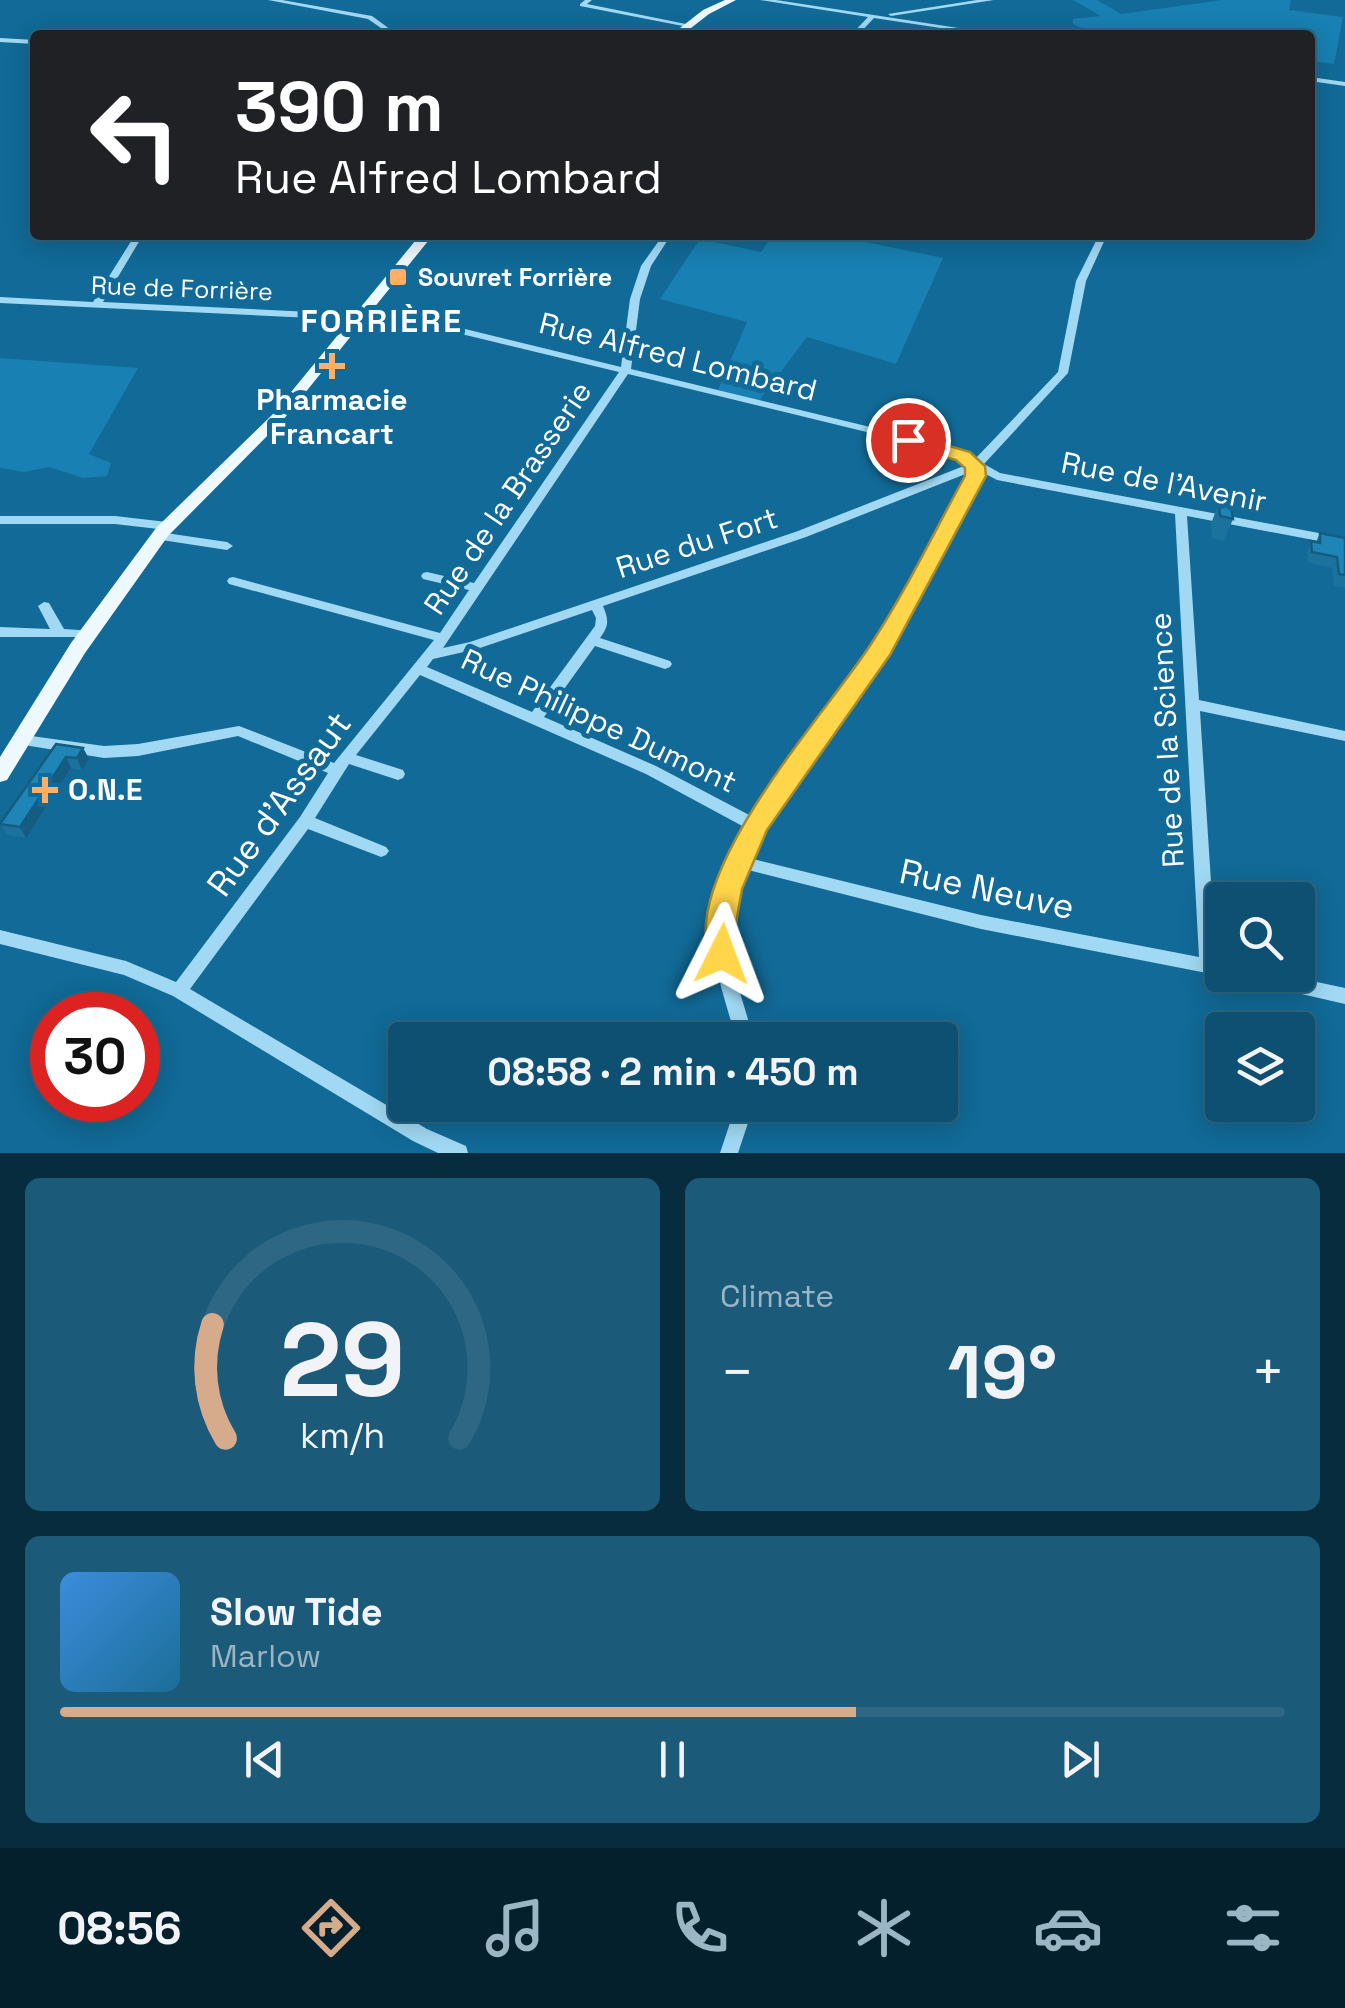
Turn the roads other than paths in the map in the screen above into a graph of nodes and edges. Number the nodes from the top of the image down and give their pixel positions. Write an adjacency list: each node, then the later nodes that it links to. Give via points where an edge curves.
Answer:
1 (271, 0): 10 (street, via 370,18)
2 (589, 0): 9 (street, via 582,5)
3 (732, 0): 9 (main road)
4 (763, 0): 8 (street)
5 (905, 0): 7 (street)
6 (991, 0): 7 (street)
7 (906, 12): 8 (street)
8 (874, 16): 12 (street); 13 (street)
9 (688, 26): 11 (main road)
10 (388, 30)
11 (683, 30)
12 (859, 30)
13 (968, 30)
14 (0, 40): 15 (street)
15 (30, 42)
16 (1315, 81): 17 (street)
17 (1345, 84)
18 (136, 240): 23 (street)
19 (422, 240): 24 (main road)
20 (664, 240): 25 (street, via 635,299)
21 (1101, 240): 26 (street, via 1082,281 1063,373)
22 (0, 300): 23 (street, Rue de Forrière)
23 (96, 304): 24 (street, Rue de Forrière)
24 (362, 316): 25 (street, Rue Alfred Lombard, via 443,325); 29 (main road, via 276,420)
25 (626, 370): 26 (street, Rue Alfred Lombard, via 955,452); 34 (street, Rue de la Brasserie)
26 (975, 466): 27 (street, Rue de l'Avenir); 35 (street, Rue du Fort); 53 (street, via 968,496 881,649)
27 (1180, 512): 30 (street, Rue de l'Avenir); 45 (street, Rue de la Science)
28 (0, 520): 29 (street, via 115,520)
29 (163, 531): 31 (street); 39 (main road)
30 (1345, 542)
31 (227, 546)
32 (427, 576): 34 (street)
33 (233, 581): 40 (street)
34 (476, 588): 40 (street, Rue de la Brasserie)
35 (595, 604): 41 (street, via 602,618); 42 (street, Rue du Fort)
36 (44, 606): 38 (street)
37 (0, 632): 38 (street)
38 (59, 632): 39 (street)
39 (89, 634): 48 (main road)
40 (443, 638): 42 (street, Rue de la Brasserie)
41 (592, 640): 43 (street); 46 (street)
42 (430, 655): 44 (street, Rue d'Assaut)
43 (665, 664)
44 (419, 669): 46 (street, Rue Philippe Dumont); 49 (street, Rue d'Assaut)
45 (1192, 704): 47 (street); 56 (street, Rue de la Science)
46 (534, 720): 53 (street, Rue Philippe Dumont, via 651,770)
47 (1345, 736)
48 (24, 740): 49 (street, via 104,752 238,731); 50 (main road)
49 (342, 763): 51 (street); 52 (street, Rue d'Assaut)
50 (0, 774)
51 (398, 774)
52 (305, 822): 54 (street); 60 (street, Rue d'Assaut)
53 (755, 825): 55 (street)
54 (381, 851)
55 (740, 862): 58 (street, Rue Neuve, via 981,922); 62 (street, via 728,889 722,954)
56 (1208, 882)
57 (0, 937): 60 (street, via 126,968)
58 (1205, 965)
59 (1315, 989): 61 (street)
60 (179, 991): 64 (street)
61 (1345, 996)
62 (740, 1022)
63 (739, 1122): 65 (street)
64 (459, 1153)
65 (729, 1153)

